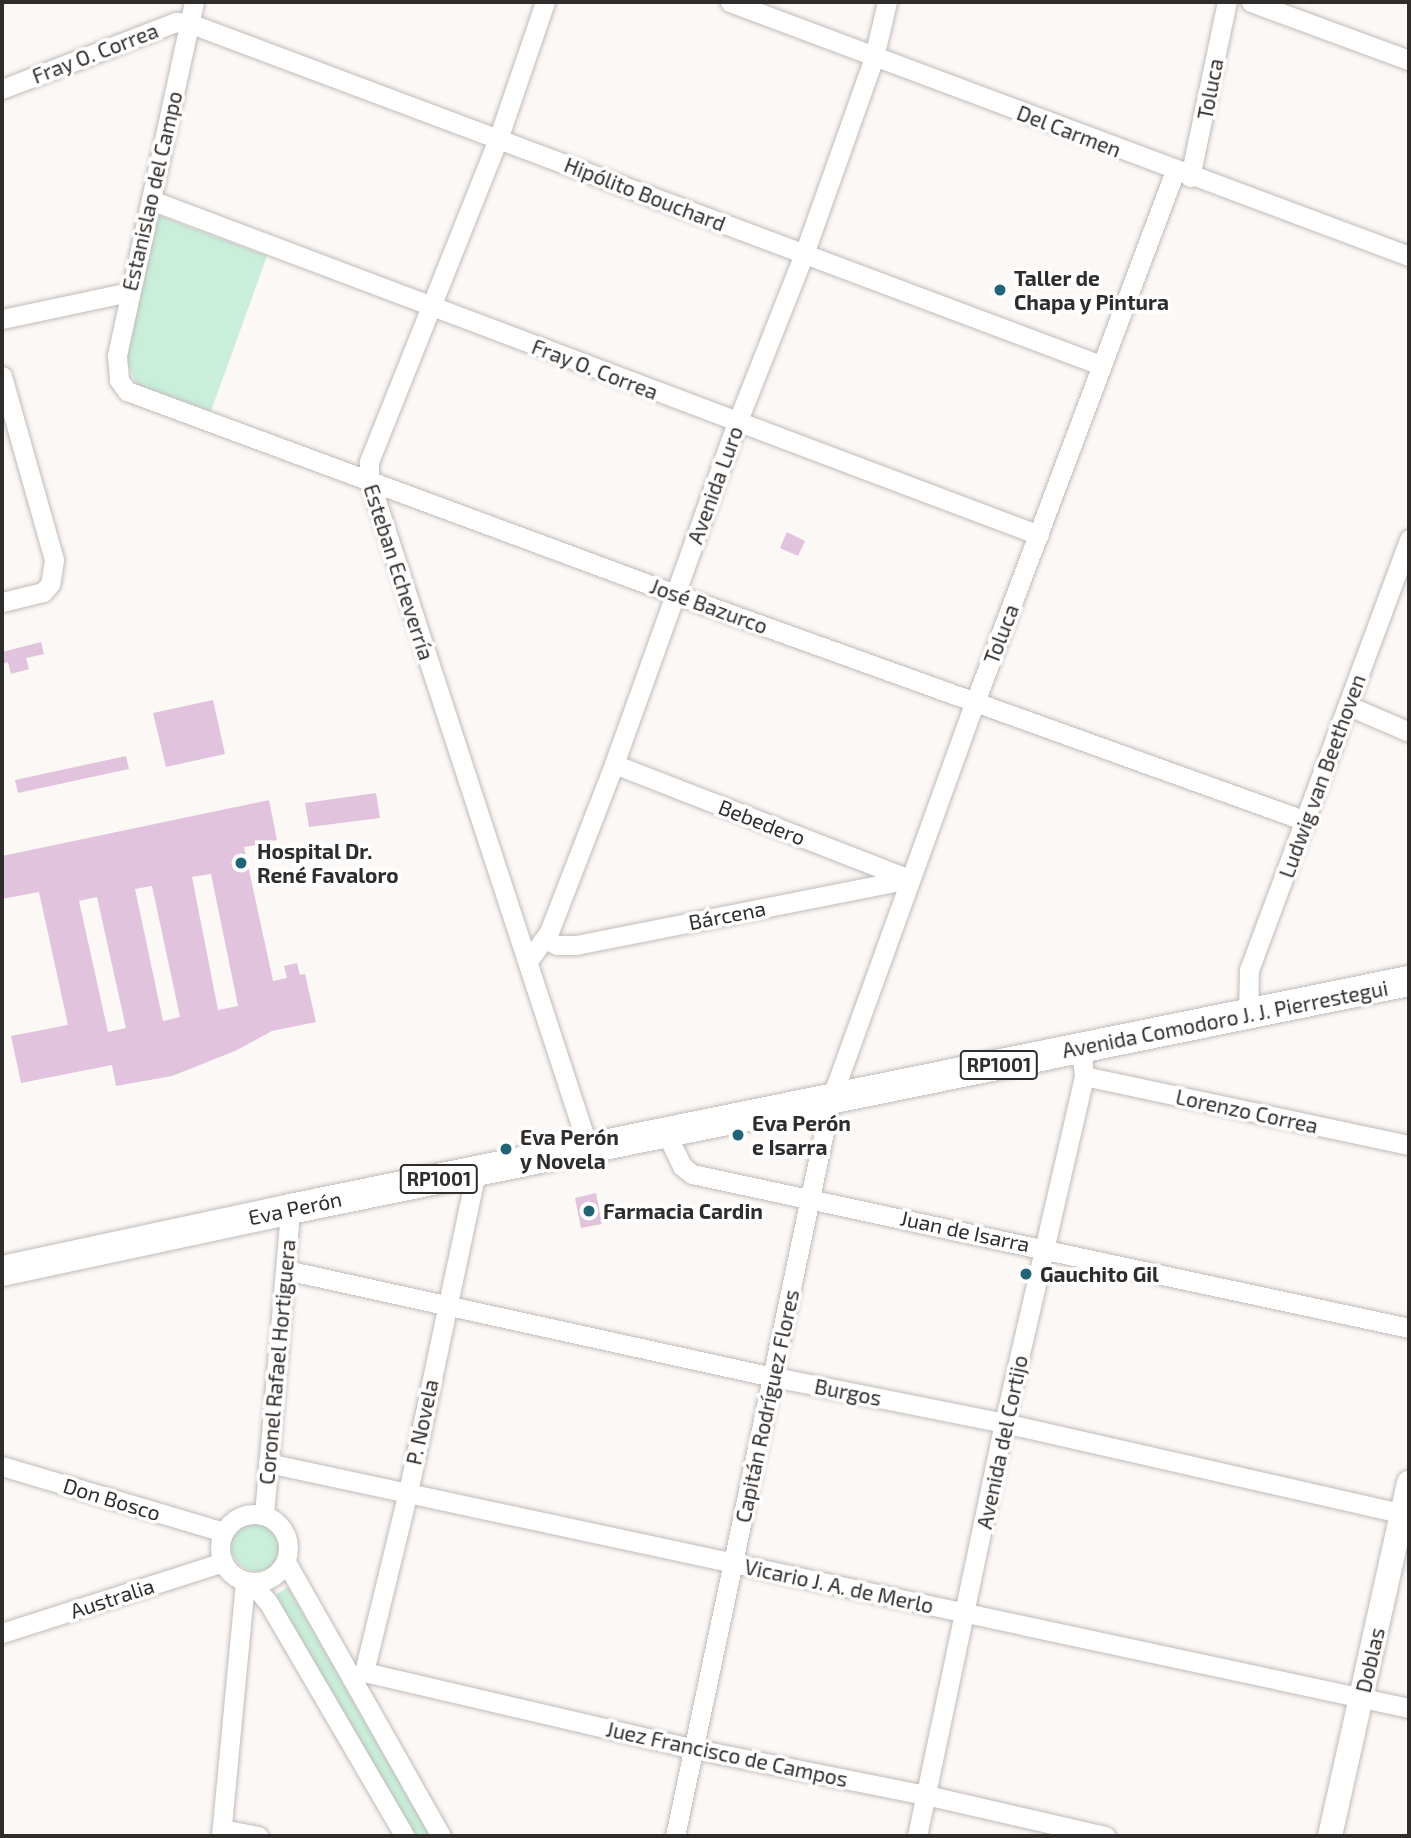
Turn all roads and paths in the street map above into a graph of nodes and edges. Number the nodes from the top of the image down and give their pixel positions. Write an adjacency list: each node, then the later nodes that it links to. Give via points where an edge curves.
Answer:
1 (194, 2): 7 (street, Estanislao del Campo)
2 (545, 2): 11 (street, Esteban Echeverría)
3 (730, 2): 8 (street, Del Carmen)
4 (887, 2): 8 (street, Avenida Luro)
5 (1227, 2): 12 (street, Toluca)
6 (1251, 2): 9 (street)
7 (189, 23): 10 (street, Fray O. Correa, via 176,22); 11 (street, Hipólito Bouchard); 13 (street, Estanislao del Campo)
8 (874, 57): 12 (street, Del Carmen); 14 (street, Avenida Luro)
9 (1409, 60)
10 (2, 89)
11 (498, 139): 14 (street, Hipólito Bouchard); 17 (street, Esteban Echeverría)
12 (1183, 174): 15 (street, Del Carmen); 19 (street, Toluca)
13 (151, 200): 16 (street, Estanislao del Campo); 17 (street, Fray O. Correa)
14 (804, 254): 19 (street, Hipólito Bouchard); 22 (street, Avenida Luro)
15 (1409, 257)
16 (129, 292): 18 (street); 21 (street, Estanislao del Campo, via 117,356)
17 (432, 307): 22 (street, Fray O. Correa); 23 (street, Esteban Echeverría, via 369,462)
18 (2, 319)
19 (1101, 365): 24 (street, Toluca)
20 (2, 376): 27 (street, via 54,560 50,584 29,597)
21 (119, 380): 23 (street, José Bazurco, via 127,391)
22 (737, 423): 24 (street, Fray O. Correa); 26 (street, Avenida Luro)
23 (369, 479): 26 (street, José Bazurco); 35 (street, Esteban Echeverría)
24 (1039, 535): 28 (street, Toluca)
25 (1409, 539): 29 (street, Ludwig van Beethoven)
26 (675, 594): 28 (street, José Bazurco); 31 (street, Avenida Luro)
27 (2, 602)
28 (975, 702): 32 (street, José Bazurco); 33 (street, Toluca)
29 (1349, 706): 30 (street); 32 (street, Ludwig van Beethoven)
30 (1409, 732)
31 (614, 764): 33 (street, Bebedero); 34 (street, Avenida Luro)
32 (1306, 821): 37 (street, Ludwig van Beethoven, via 1249,970)
33 (909, 879): 34 (street, Bárcena, via 576,945 557,945); 39 (street, Toluca)
34 (545, 939): 35 (street, Avenida Luro)
35 (528, 961): 42 (street, Esteban Echeverría)
36 (1409, 981): 37 (main road, Avenida Comodoro J. J. Pierrestegui / RP1001)
37 (1248, 1016): 38 (main road, Avenida Comodoro J. J. Pierrestegui / RP1001)
38 (1083, 1062): 39 (main road, Avenida Comodoro J. J. Pierrestegui / RP1001); 41 (street, Lorenzo Correa); 46 (street, Avenida del Cortijo)
39 (831, 1099): 40 (main road, Avenida Comodoro J. J. Pierrestegui / RP1001); 44 (street, Capitán Rodríguez Flores)
40 (666, 1133): 42 (main road, Avenida Comodoro J. J. Pierrestegui / RP1001); 44 (street, Juan de Isarra, via 682,1166 692,1174)
41 (1409, 1145)
42 (589, 1150): 43 (main road, Eva Perón / RP1001)
43 (476, 1172): 45 (main road, Eva Perón / RP1001); 49 (street, P. Novela)
44 (811, 1198): 46 (street, Juan de Isarra); 51 (street, Capitán Rodríguez Flores)
45 (290, 1209): 47 (street, Coronel Rafael Hortiguera); 48 (main road, Eva Perón / RP1001)
46 (1045, 1249): 50 (street, Juan de Isarra); 52 (street, Avenida del Cortijo)
47 (286, 1270): 49 (street, Burgos); 53 (street, Coronel Rafael Hortiguera)
48 (2, 1271)
49 (447, 1306): 51 (street, Burgos); 56 (street, P. Novela)
50 (1409, 1328)
51 (774, 1377): 52 (street, Burgos); 62 (street, Capitán Rodríguez Flores)
52 (1004, 1423): 58 (street, Burgos); 64 (street, Avenida del Cortijo)
53 (268, 1463): 56 (street, Vicario J. A. de Merlo); 57 (street, Coronel Rafael Hortiguera)
54 (2, 1466): 59 (street, Don Bosco)
55 (1409, 1483): 58 (street, Doblas)
56 (408, 1492): 62 (street, Vicario J. A. de Merlo); 66 (street, P. Novela)
57 (264, 1515): 59 (street, via 242,1515); 61 (street, via 286,1533)
58 (1406, 1515): 67 (street, Doblas)
59 (223, 1532): 60 (street, via 219,1546)
60 (223, 1562): 63 (street, via 228,1571); 65 (street, Australia)
61 (286, 1562): 63 (street, via 272,1578); 66 (street)
62 (733, 1563): 64 (street, Vicario J. A. de Merlo); 69 (street, Capitán Rodríguez Flores)
63 (248, 1582): 71 (street); 73 (street, via 268,1602)
64 (966, 1613): 67 (street, Vicario J. A. de Merlo); 70 (street, Avenida del Cortijo)
65 (2, 1633)
66 (358, 1676): 69 (street, Juez Francisco de Campos); 74 (street)
67 (1362, 1697): 68 (street, Vicario J. A. de Merlo); 78 (street, Doblas)
68 (1409, 1708)
69 (695, 1749): 70 (street, Juez Francisco de Campos); 75 (street, Capitán Rodríguez Flores)
70 (926, 1795): 76 (street, Avenida del Cortijo); 77 (street, Juez Francisco de Campos)
71 (222, 1833): 72 (street)
72 (258, 1836)
73 (405, 1836)
74 (441, 1836)
75 (675, 1836)
76 (917, 1836)
77 (1105, 1836)
78 (1330, 1836)

